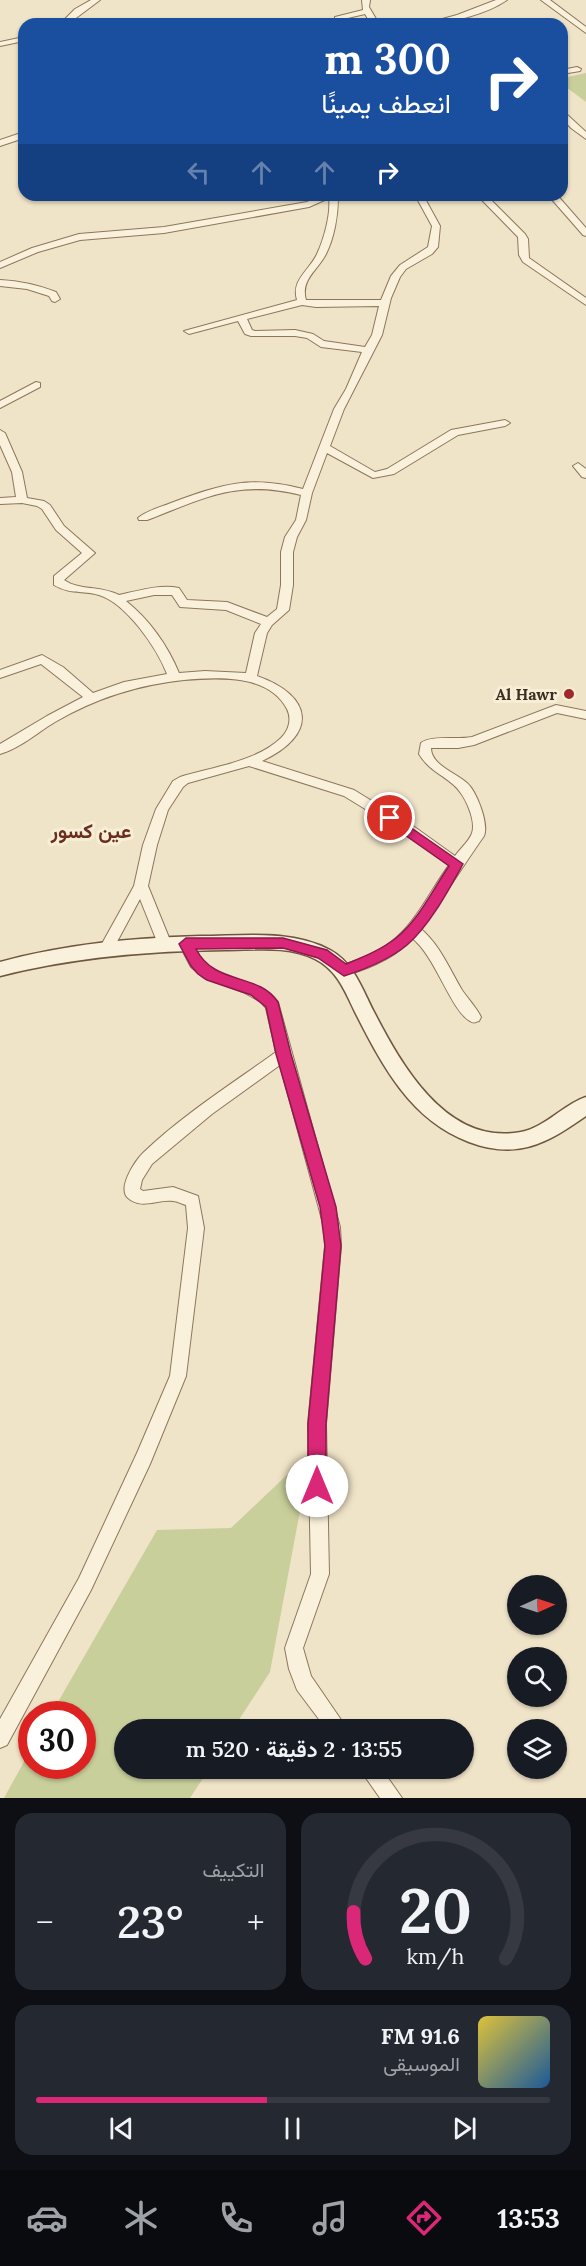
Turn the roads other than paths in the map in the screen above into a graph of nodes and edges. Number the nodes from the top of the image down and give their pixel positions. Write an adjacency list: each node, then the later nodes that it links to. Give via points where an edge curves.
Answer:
1 (96, 0): 6 (street)
2 (366, 0): 5 (street)
3 (503, 0): 9 (street)
4 (545, 0): 10 (street)
5 (368, 11): 7 (street); 8 (street)
6 (70, 18)
7 (338, 18)
8 (372, 18)
9 (457, 18)
10 (586, 31)
11 (18, 40): 12 (street)
12 (0, 44)
13 (577, 69): 14 (street)
14 (568, 71)
15 (568, 119): 16 (street)
16 (586, 136)
17 (18, 137): 18 (street)
18 (0, 142)
19 (316, 201): 25 (street, via 170,229 79,237 34,250)
20 (334, 201): 30 (street, via 323,252 305,274 300,290)
21 (422, 201): 32 (street, via 436,226 434,246 403,267)
22 (488, 201): 28 (street, via 522,236 523,257)
23 (557, 201): 24 (street)
24 (586, 233)
25 (1, 268)
26 (0, 284): 29 (street, via 38,288 53,294)
27 (586, 291): 28 (street)
28 (574, 294): 31 (street)
29 (55, 299)
30 (302, 302): 32 (street); 33 (street)
31 (586, 302)
32 (384, 303): 35 (street, via 377,335)
33 (241, 317): 34 (street); 35 (street, via 254,334 295,333 308,335 321,344)
34 (189, 331)
35 (368, 350): 40 (street)
36 (36, 385): 37 (street)
37 (0, 405)
38 (505, 423): 40 (street, via 455,432 390,472 374,475)
39 (0, 433): 44 (street, via 16,472)
40 (324, 447): 43 (street)
41 (578, 466): 42 (street)
42 (586, 475)
43 (307, 493): 46 (street, via 258,484 242,486); 48 (street, via 287,552 283,610)
44 (22, 500): 45 (street); 47 (street, via 46,507 60,528 89,553 58,582 81,592 102,592)
45 (0, 501)
46 (143, 518)
47 (115, 600): 48 (street, via 154,591 174,591 184,604 227,606); 51 (street, via 158,644)
48 (268, 622): 50 (street)
49 (0, 674): 52 (street, via 42,658)
50 (251, 676): 51 (street); 55 (street, via 283,692 294,707 297,721 291,737 279,747)
51 (175, 678): 52 (street, via 124,686)
52 (92, 698): 54 (street)
53 (586, 715): 56 (street, via 556,709 474,741 425,746 424,754 432,764 465,788 478,818 478,833)
54 (0, 750)
55 (248, 761): 56 (street, via 349,793); 57 (street, via 178,784 162,809)
56 (457, 864): 58 (street)
57 (141, 886): 60 (street); 61 (street)
58 (412, 930): 63 (street, via 376,958); 64 (street, via 423,937)
59 (186, 944): 60 (main road); 63 (main road, via 283,943 322,954); 65 (street, via 196,963 212,976 269,999 278,1018)
60 (165, 945): 61 (main road)
61 (106, 949): 62 (main road, via 30,960)
62 (0, 969)
63 (344, 970): 66 (main road, via 382,1045 419,1101 451,1127 493,1141 514,1142 550,1130)
64 (474, 1017)
65 (284, 1054): 67 (street, via 328,1207 333,1246 317,1424 320,1574 294,1648 304,1683); 68 (street, via 147,1159 135,1178 132,1192 141,1198 173,1194 193,1201 196,1228 178,1376 85,1584)
66 (586, 1105)
67 (331, 1719)
68 (0, 1738)
69 (377, 1779): 70 (street)
70 (392, 1798)

